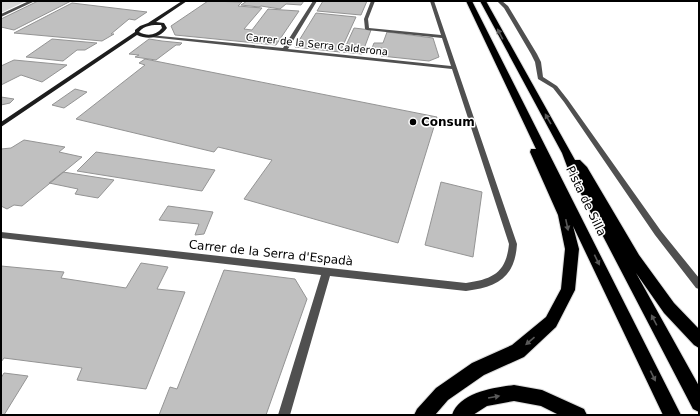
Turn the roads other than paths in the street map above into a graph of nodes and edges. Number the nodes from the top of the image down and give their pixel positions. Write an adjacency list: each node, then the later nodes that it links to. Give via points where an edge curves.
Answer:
1 (33, 1): 10 (street)
2 (185, 1): 9 (street)
3 (314, 1): 18 (street)
4 (374, 1): 15 (street, via 366,19 367,29)
5 (432, 1): 15 (street)
6 (469, 1): 19 (highway, Pista de Silla)
7 (483, 1): 23 (highway, Pista de Silla, one-way to 7)
8 (499, 1): 26 (street, via 506,7 534,54 540,78 555,87 566,101 658,233)
9 (165, 14): 11 (street); 12 (street)
10 (1, 16)
11 (149, 24): 12 (street); 13 (street, via 138,28)
12 (163, 26): 14 (street, via 158,34); 16 (street, via 172,36)
13 (136, 33): 14 (street); 17 (street)
14 (148, 36): 16 (street, Carrer de la Serra Calderona); 17 (street)
15 (443, 37): 20 (street)
16 (178, 38): 18 (street, Carrer de la Serra Calderona)
17 (124, 42): 21 (street)
18 (285, 49): 20 (street, Carrer de la Serra Calderona)
19 (492, 49): 30 (highway, one-way to 30, via 491,58 564,215 572,249 568,290 551,322 518,351 478,368 442,394); 33 (highway, Pista de Silla, one-way to 33)
20 (454, 68): 25 (street, Carrer de la Serra d'Espadà, via 513,244 508,269 491,281 474,286)
21 (4, 120): 22 (street)
22 (1, 125)
23 (567, 153): 27 (highway, via 583,170 634,259 669,308); 28 (highway, Pista de Silla, one-way to 23, via 573,170)
24 (1, 235): 25 (street, Carrer de la Serra d'Espadà)
25 (327, 271): 29 (street)
26 (699, 285)
27 (699, 340)
28 (699, 403)
29 (284, 415)
30 (423, 415)
31 (461, 415): 32 (highway, one-way to 32, via 484,398 514,393 542,398)
32 (578, 415)
33 (672, 415)

